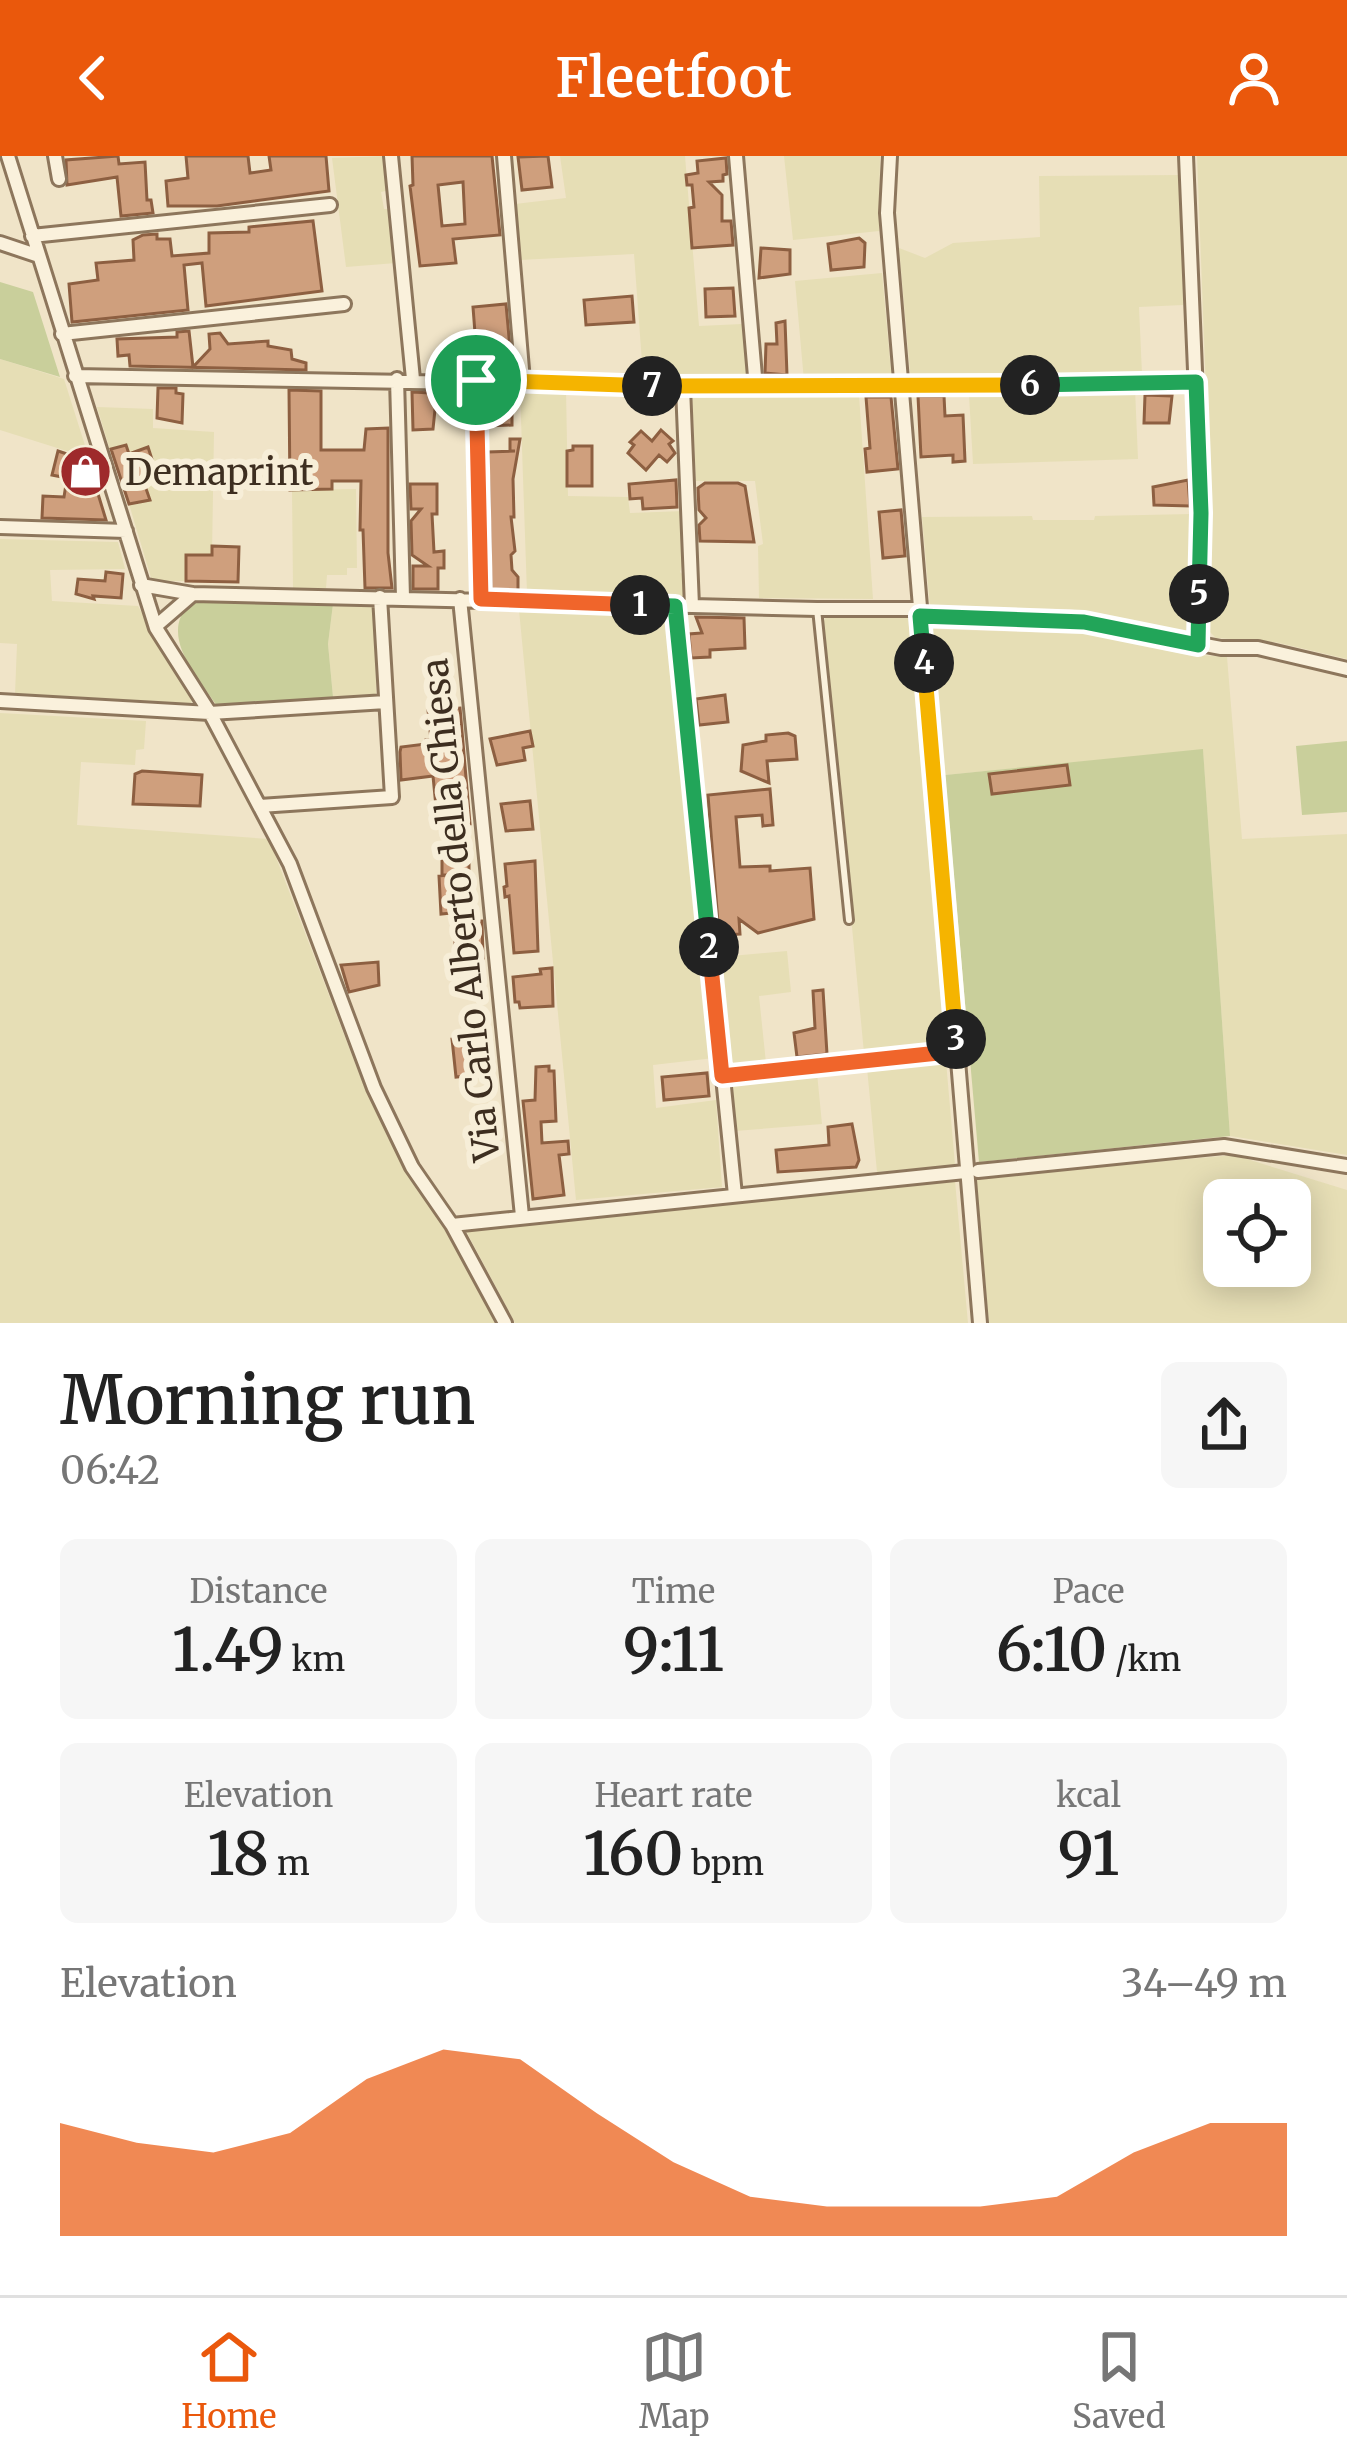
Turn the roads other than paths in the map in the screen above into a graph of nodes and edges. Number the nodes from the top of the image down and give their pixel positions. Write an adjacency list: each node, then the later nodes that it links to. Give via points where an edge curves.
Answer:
1 (8, 156): 10 (street)
2 (56, 156): 8 (street)
3 (391, 156): 17 (street)
4 (504, 156): 19 (street)
5 (736, 156): 22 (street)
6 (890, 156): 23 (street, via 887,213)
7 (1186, 156): 20 (street)
8 (59, 179)
9 (330, 205): 10 (street)
10 (32, 236): 12 (street)
11 (0, 243): 12 (street)
12 (39, 256): 14 (street)
13 (344, 304): 14 (street)
14 (62, 334): 15 (street)
15 (75, 376): 16 (street); 25 (street)
16 (397, 379): 17 (street); 29 (street)
17 (413, 379): 18 (street)
18 (476, 380): 19 (street); 31 (street)
19 (523, 381): 21 (street)
20 (1196, 382): 23 (street); 37 (street)
21 (683, 387): 22 (street); 33 (street)
22 (756, 388): 23 (street)
23 (903, 388): 35 (street)
24 (0, 527): 25 (street)
25 (126, 531): 26 (street)
26 (140, 586): 27 (street); 36 (street)
27 (193, 594): 28 (street); 36 (street)
28 (380, 596): 29 (street); 40 (street)
29 (403, 597): 30 (street)
30 (460, 598): 31 (street); 49 (street, Via Carlo Alberto della Chiesa)
31 (481, 599): 32 (street)
32 (675, 606): 33 (street); 45 (street)
33 (692, 606): 34 (street)
34 (817, 610): 35 (street); 43 (lane)
35 (919, 612): 37 (street, via 1084,622); 44 (street)
36 (156, 626): 41 (street)
37 (1198, 645): 38 (street, via 1258,648)
38 (1347, 669)
39 (0, 701): 41 (street)
40 (386, 702): 41 (street); 42 (street, via 392,797)
41 (210, 713): 42 (street)
42 (260, 806): 50 (street, via 290,864 374,1088 412,1167)
43 (849, 920)
44 (957, 1051): 45 (street); 47 (street)
45 (722, 1076): 48 (street)
46 (1347, 1166): 47 (street, via 1225,1146)
47 (971, 1172): 48 (street); 52 (street)
48 (735, 1195): 49 (street)
49 (522, 1216): 50 (street)
50 (452, 1225): 51 (street)
51 (505, 1323)
52 (980, 1323)

